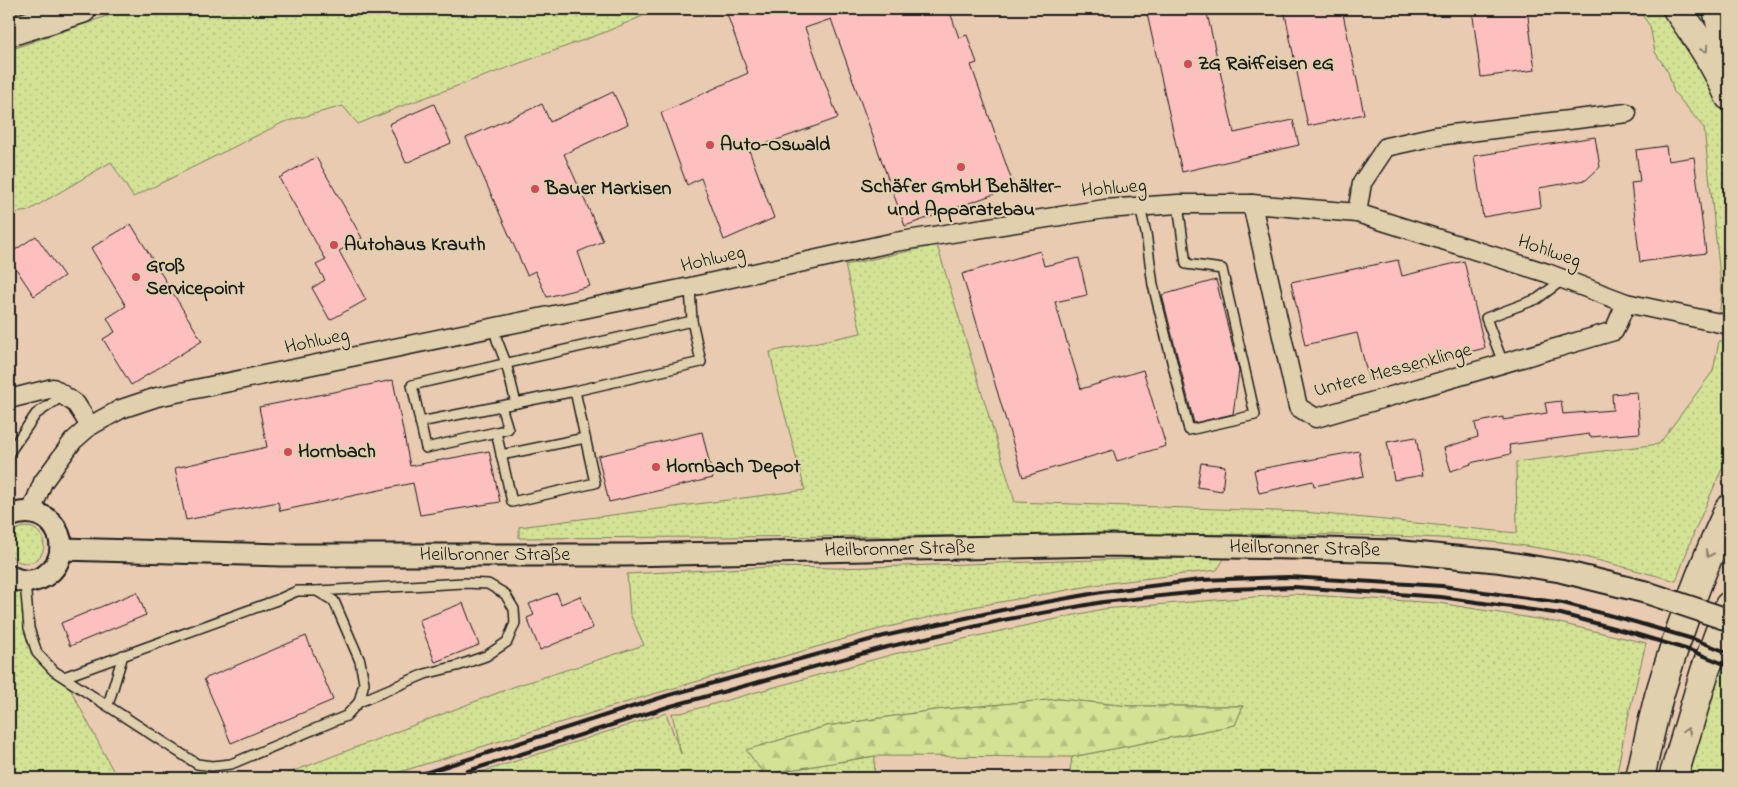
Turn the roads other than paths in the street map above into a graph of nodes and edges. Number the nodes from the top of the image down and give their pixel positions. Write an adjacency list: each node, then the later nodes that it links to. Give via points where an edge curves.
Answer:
1 (82, 9): 4 (main road)
2 (1677, 9): 6 (main road, one-way to 6, via 1720,74)
3 (1717, 9): 5 (main road)
4 (9, 32)
5 (1729, 49)
6 (1729, 96)
7 (1627, 113): 11 (street, via 1436,136 1386,147 1362,183)
8 (1178, 204): 9 (street, Hohlweg); 10 (street, Hohlweg); 10 (lane, via 1186,264 1222,269 1255,415 1189,430 1153,285)
9 (1252, 204): 11 (street, Hohlweg); 19 (street, Untere Messenklinge, via 1298,406 1316,418)
10 (1140, 207): 13 (street, Hohlweg, via 1105,209 895,242)
11 (1357, 213): 12 (street, Hohlweg)
12 (1564, 279): 14 (street, Hohlweg); 19 (lane, via 1536,299 1486,318)
13 (690, 288): 15 (lane); 17 (street, Hohlweg)
14 (1626, 303): 16 (street, Hohlweg); 19 (street, Untere Messenklinge, via 1614,331)
15 (692, 321): 18 (lane); 20 (lane, via 701,362)
16 (1729, 326)
17 (494, 328): 18 (lane); 26 (street, Hohlweg, via 157,397 121,409)
18 (506, 363): 23 (lane); 25 (lane, via 412,385)
19 (1503, 363)
20 (574, 391): 23 (lane); 28 (lane)
21 (64, 395): 22 (street, via 53,388); 26 (street, via 76,404); 29 (lane, via 36,414)
22 (9, 399)
23 (516, 403): 24 (lane)
24 (502, 406): 25 (lane); 27 (lane, via 508,429)
25 (420, 422): 27 (lane, via 426,448)
26 (90, 426): 32 (street, Hohlweg, via 73,441 43,482)
27 (496, 432): 30 (lane)
28 (585, 438): 30 (lane); 30 (lane, via 595,483 512,502)
29 (9, 452)
30 (501, 454)
31 (1729, 509): 43 (main road, one-way to 43, via 1683,622 1659,698)
32 (31, 512): 33 (street); 34 (street, via 50,521 60,539)
33 (9, 516)
34 (61, 549): 35 (street, via 49,572 35,580); 38 (street, Heilbronner Straße, bridge, via 281,555 627,555 1101,545 1393,551 1560,571 1644,592)
35 (17, 579): 40 (lane, via 36,653)
36 (317, 591): 39 (lane, via 297,591); 41 (lane, via 334,601 360,661 364,683); 41 (lane, via 488,584 505,594 514,609 515,623 507,642 486,656 425,674)
37 (1729, 606): 44 (main road, one-way to 37, via 1704,671)
38 (1729, 620)
39 (123, 656): 40 (lane); 42 (lane)
40 (64, 677): 42 (lane)
41 (359, 702): 42 (lane, via 346,716 231,764 212,766 197,764)
42 (108, 705)
43 (1640, 778)
44 (1673, 778)

